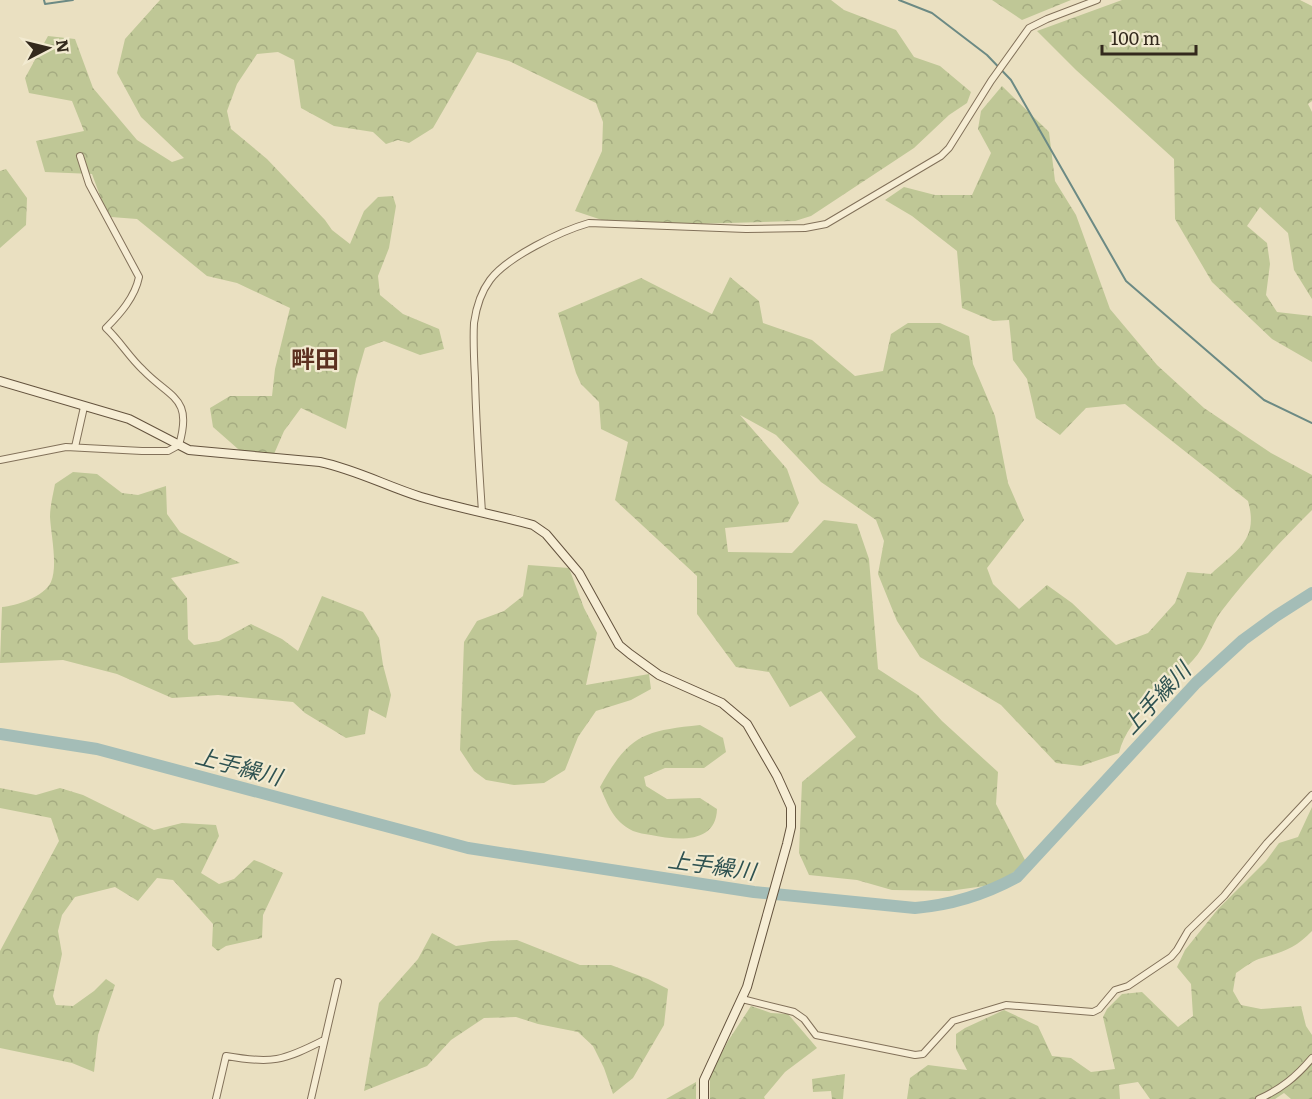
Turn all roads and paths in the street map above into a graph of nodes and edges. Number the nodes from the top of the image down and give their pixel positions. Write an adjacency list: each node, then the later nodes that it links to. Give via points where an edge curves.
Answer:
1 (1097, 0): 8 (street, via 1029,28 941,156 826,224 746,229 589,223 565,231 502,268 484,290 474,323)
2 (80, 156): 5 (street, via 92,192 139,277 121,313 106,328 178,402 185,419)
3 (0, 381): 4 (street)
4 (84, 406): 5 (street, via 129,419); 6 (street)
5 (179, 445): 6 (street, via 168,451 142,452); 8 (street, via 201,452 320,462)
6 (75, 447): 7 (street)
7 (0, 460)
8 (482, 512): 11 (street, via 540,528 579,573 619,645 659,675 722,703 747,724 777,776 791,807 791,827)
9 (1312, 795): 11 (street, via 1266,843 1224,896 1188,931 1171,957 1128,986 1115,990 1093,1012 1006,1005 953,1021 923,1053 915,1055 816,1035 794,1012)
10 (338, 982): 12 (street)
11 (742, 999): 16 (street, via 705,1080)
12 (324, 1040): 14 (street, via 276,1060 226,1056); 15 (street)
13 (1312, 1058): 17 (street, via 1292,1080)
14 (216, 1099)
15 (311, 1099)
16 (704, 1099)
17 (1259, 1099)

